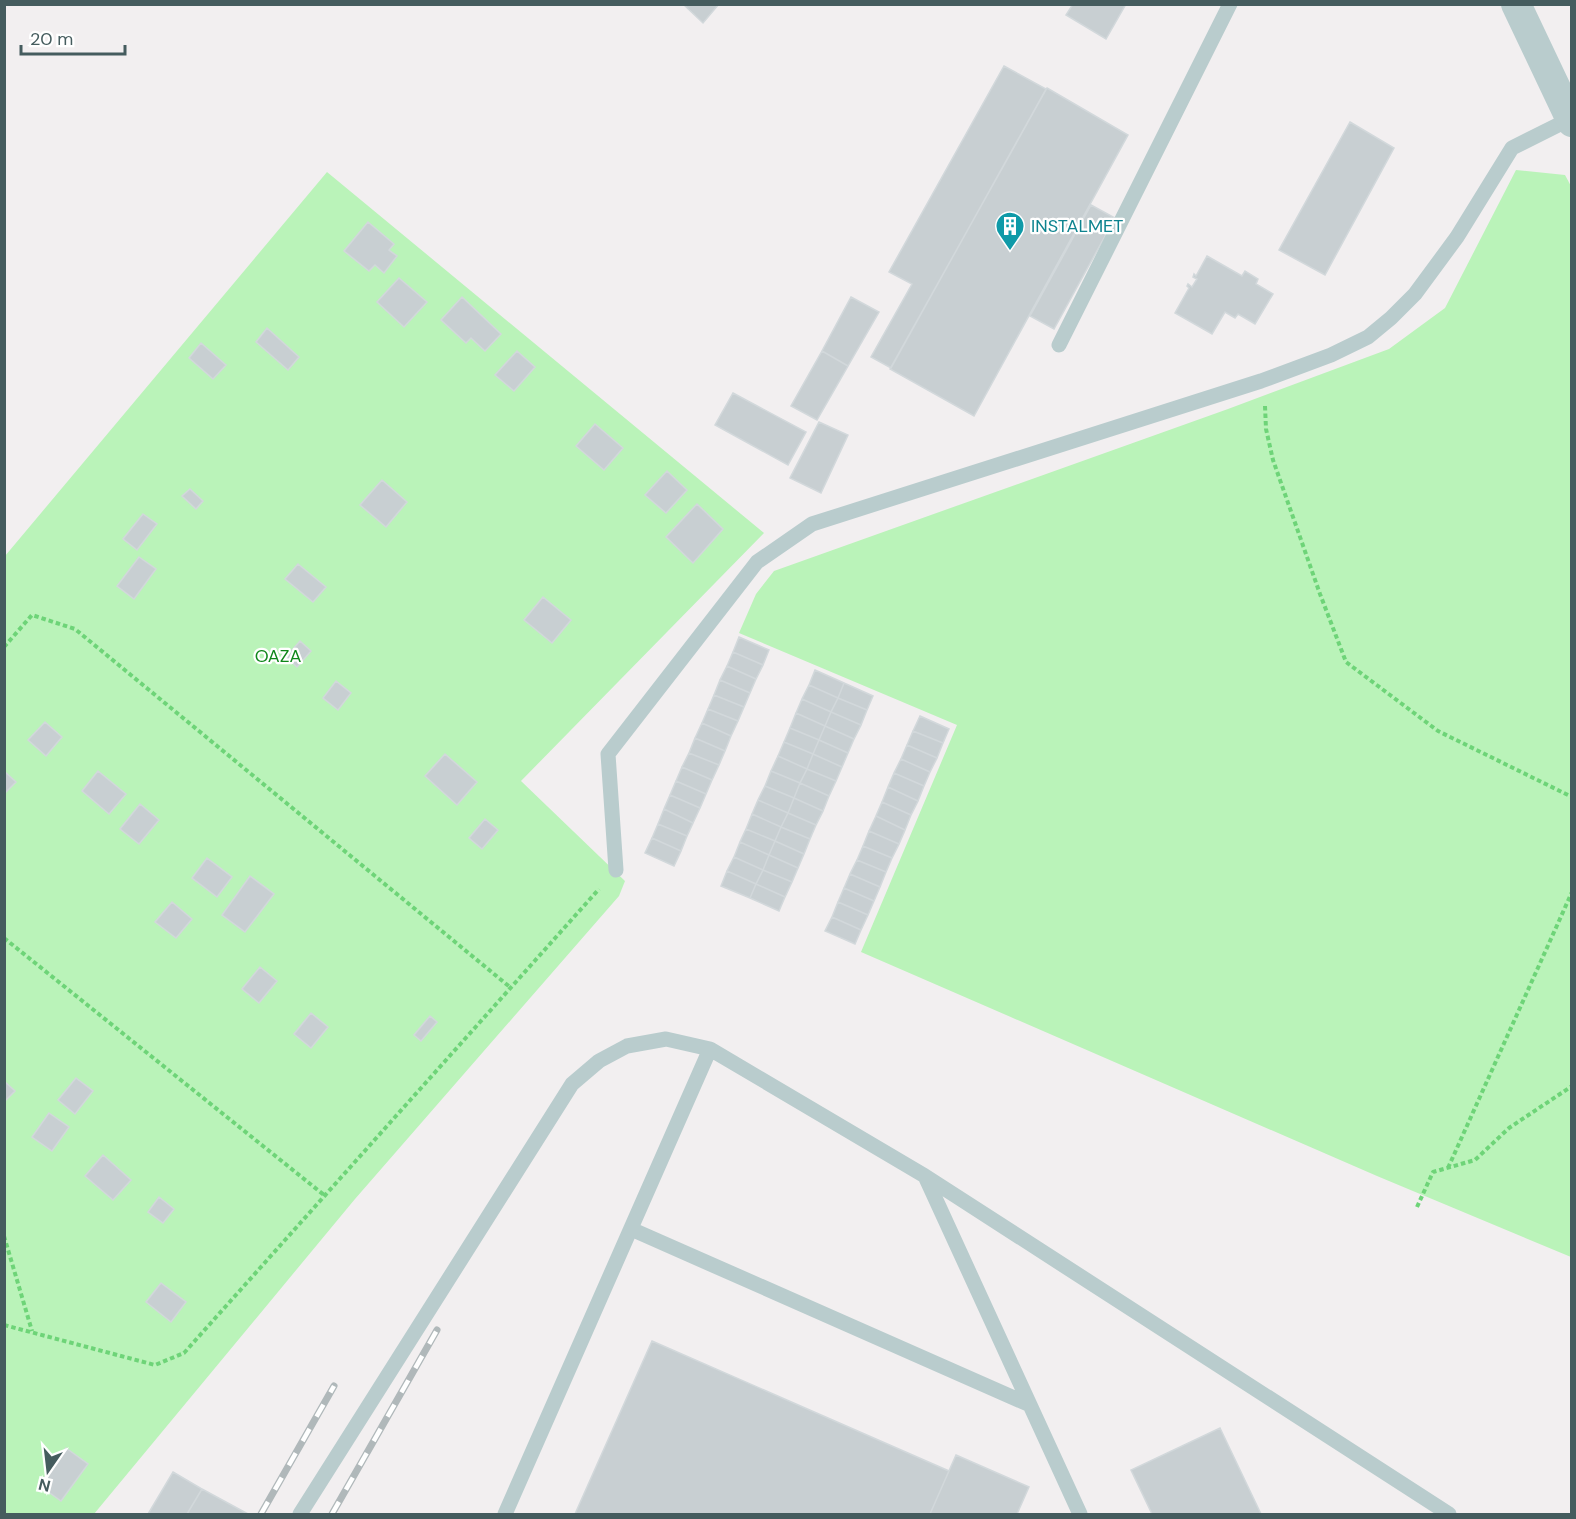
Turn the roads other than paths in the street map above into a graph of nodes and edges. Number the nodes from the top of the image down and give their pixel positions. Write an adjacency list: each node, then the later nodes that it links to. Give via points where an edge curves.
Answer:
1 (1230, 4): 4 (lane)
2 (1516, 4): 3 (street)
3 (1571, 120): 5 (lane, via 1512,148 1457,237 1415,294 1368,337 1261,381 812,524 757,562 608,754)
4 (1059, 345)
5 (616, 870)
6 (711, 1049): 7 (lane); 8 (lane); 10 (lane, via 666,1039 627,1046 599,1061 572,1084)
7 (925, 1176): 9 (lane); 13 (lane)
8 (631, 1228): 9 (lane); 11 (lane)
9 (1030, 1405): 12 (lane)
10 (300, 1515)
11 (505, 1515)
12 (1080, 1515)
13 (1449, 1515)

